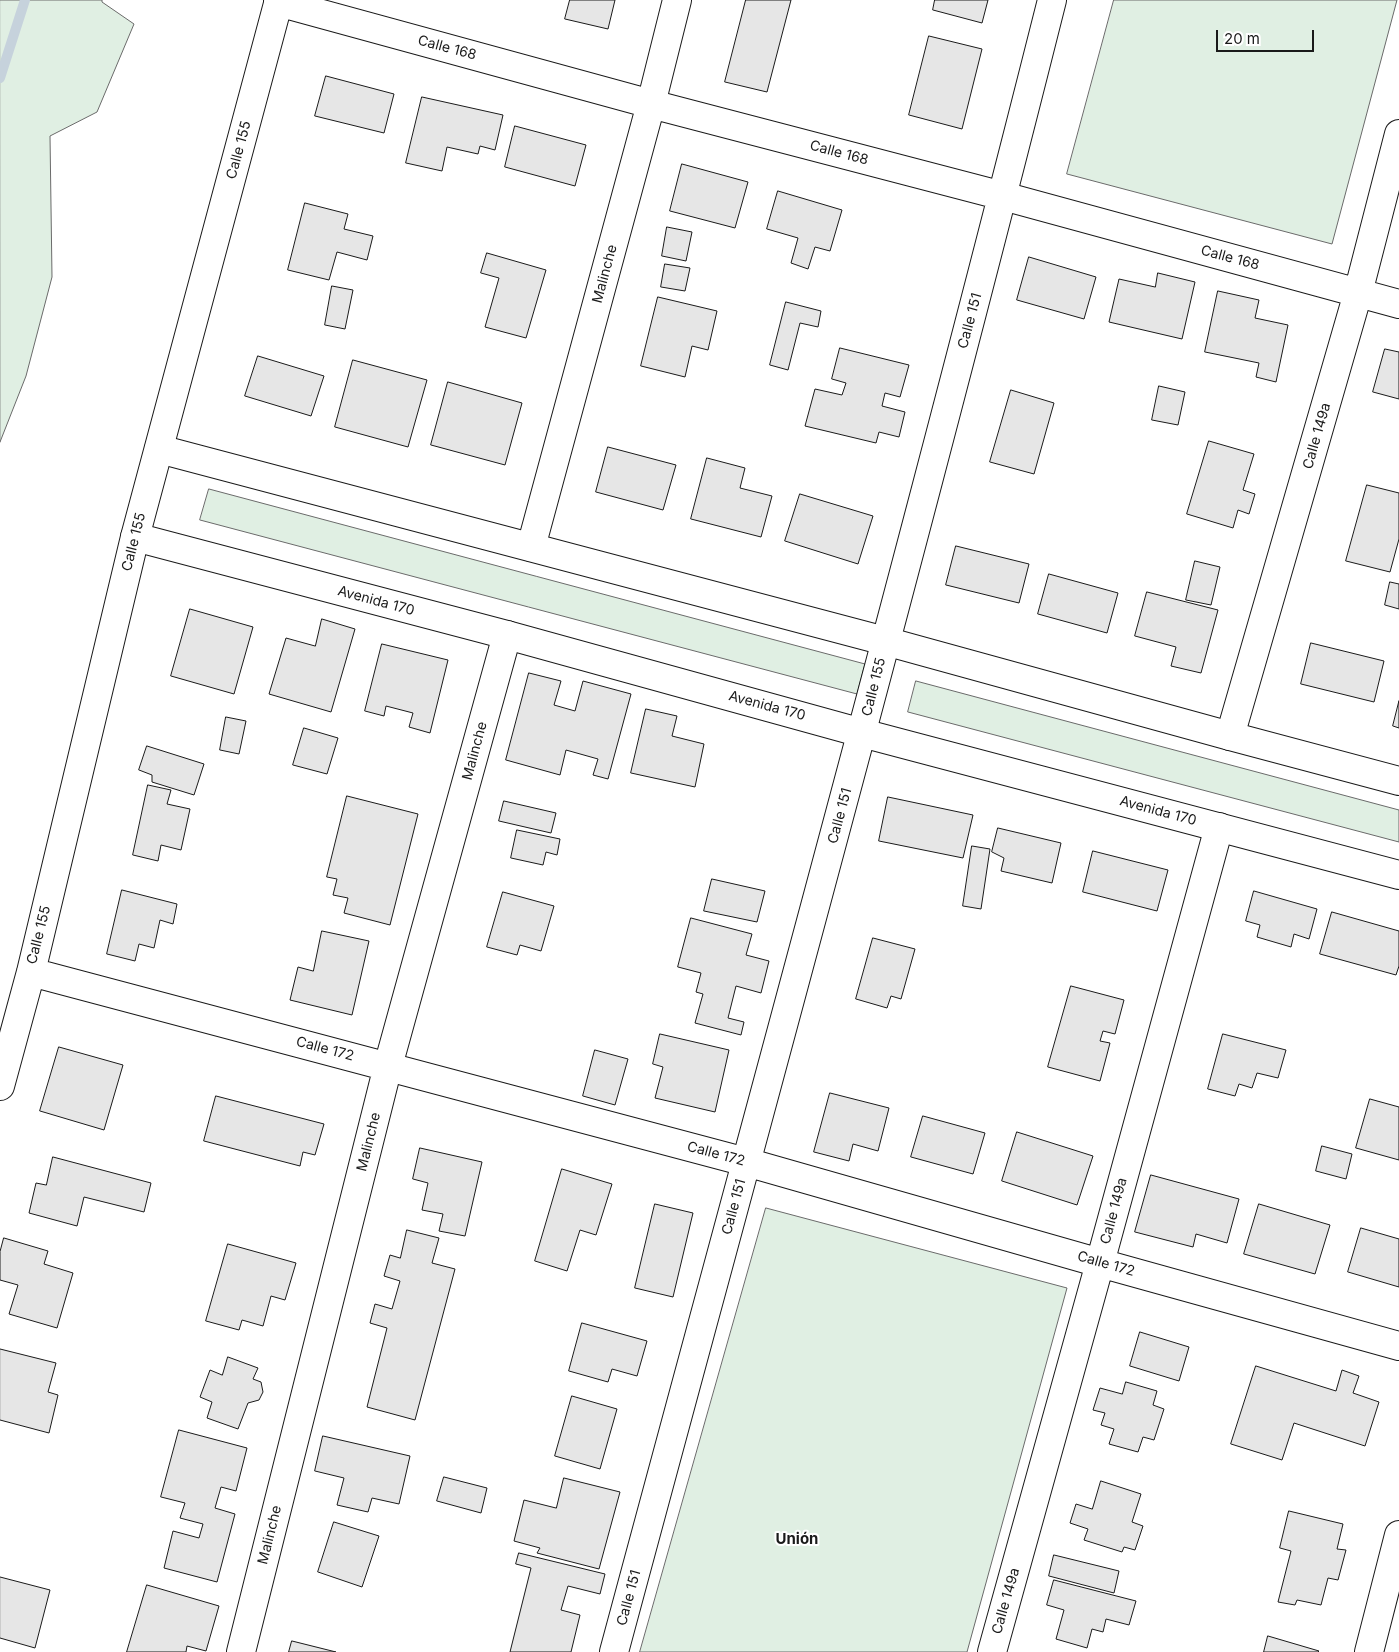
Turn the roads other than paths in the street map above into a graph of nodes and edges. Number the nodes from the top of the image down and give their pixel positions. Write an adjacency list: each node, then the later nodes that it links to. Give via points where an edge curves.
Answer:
1 (677, 0): 4 (street, Malinche)
2 (1052, 0): 6 (street, Calle 151)
3 (279, 1): 4 (street, Calle 168); 9 (street, Calle 155)
4 (650, 104): 6 (street, Calle 168); 11 (street, Malinche)
5 (1399, 134): 7 (street, Calle 149a)
6 (1003, 196): 7 (street, Calle 168); 13 (street, Calle 151)
7 (1358, 293): 8 (street, Calle 168); 15 (street, Calle 149a)
8 (1399, 304)
9 (158, 449): 10 (street, Calle 155); 11 (street)
10 (135, 537): 12 (street, Avenida 170); 19 (street, Calle 155)
11 (531, 547): 13 (street)
12 (507, 635): 14 (street, Avenida 170); 20 (street, Malinche)
13 (886, 641): 14 (street, Calle 155); 15 (street)
14 (862, 733): 17 (street, Avenida 170); 22 (street, Calle 151)
15 (1230, 736): 16 (street)
16 (1399, 781)
17 (1219, 826): 18 (street, Avenida 170); 23 (street, Calle 149a)
18 (1399, 875)
19 (30, 972): 20 (street, Calle 172); 21 (street, Calle 155)
20 (388, 1066): 22 (street, Calle 172); 26 (street, Malinche)
21 (0, 1086)
22 (746, 1162): 23 (street, Calle 172); 27 (street, Calle 151)
23 (1100, 1263): 24 (street, Calle 172); 28 (street, Calle 149a)
24 (1399, 1346)
25 (1399, 1535): 29 (street)
26 (241, 1652)
27 (614, 1652)
28 (992, 1652)
29 (1369, 1652)

